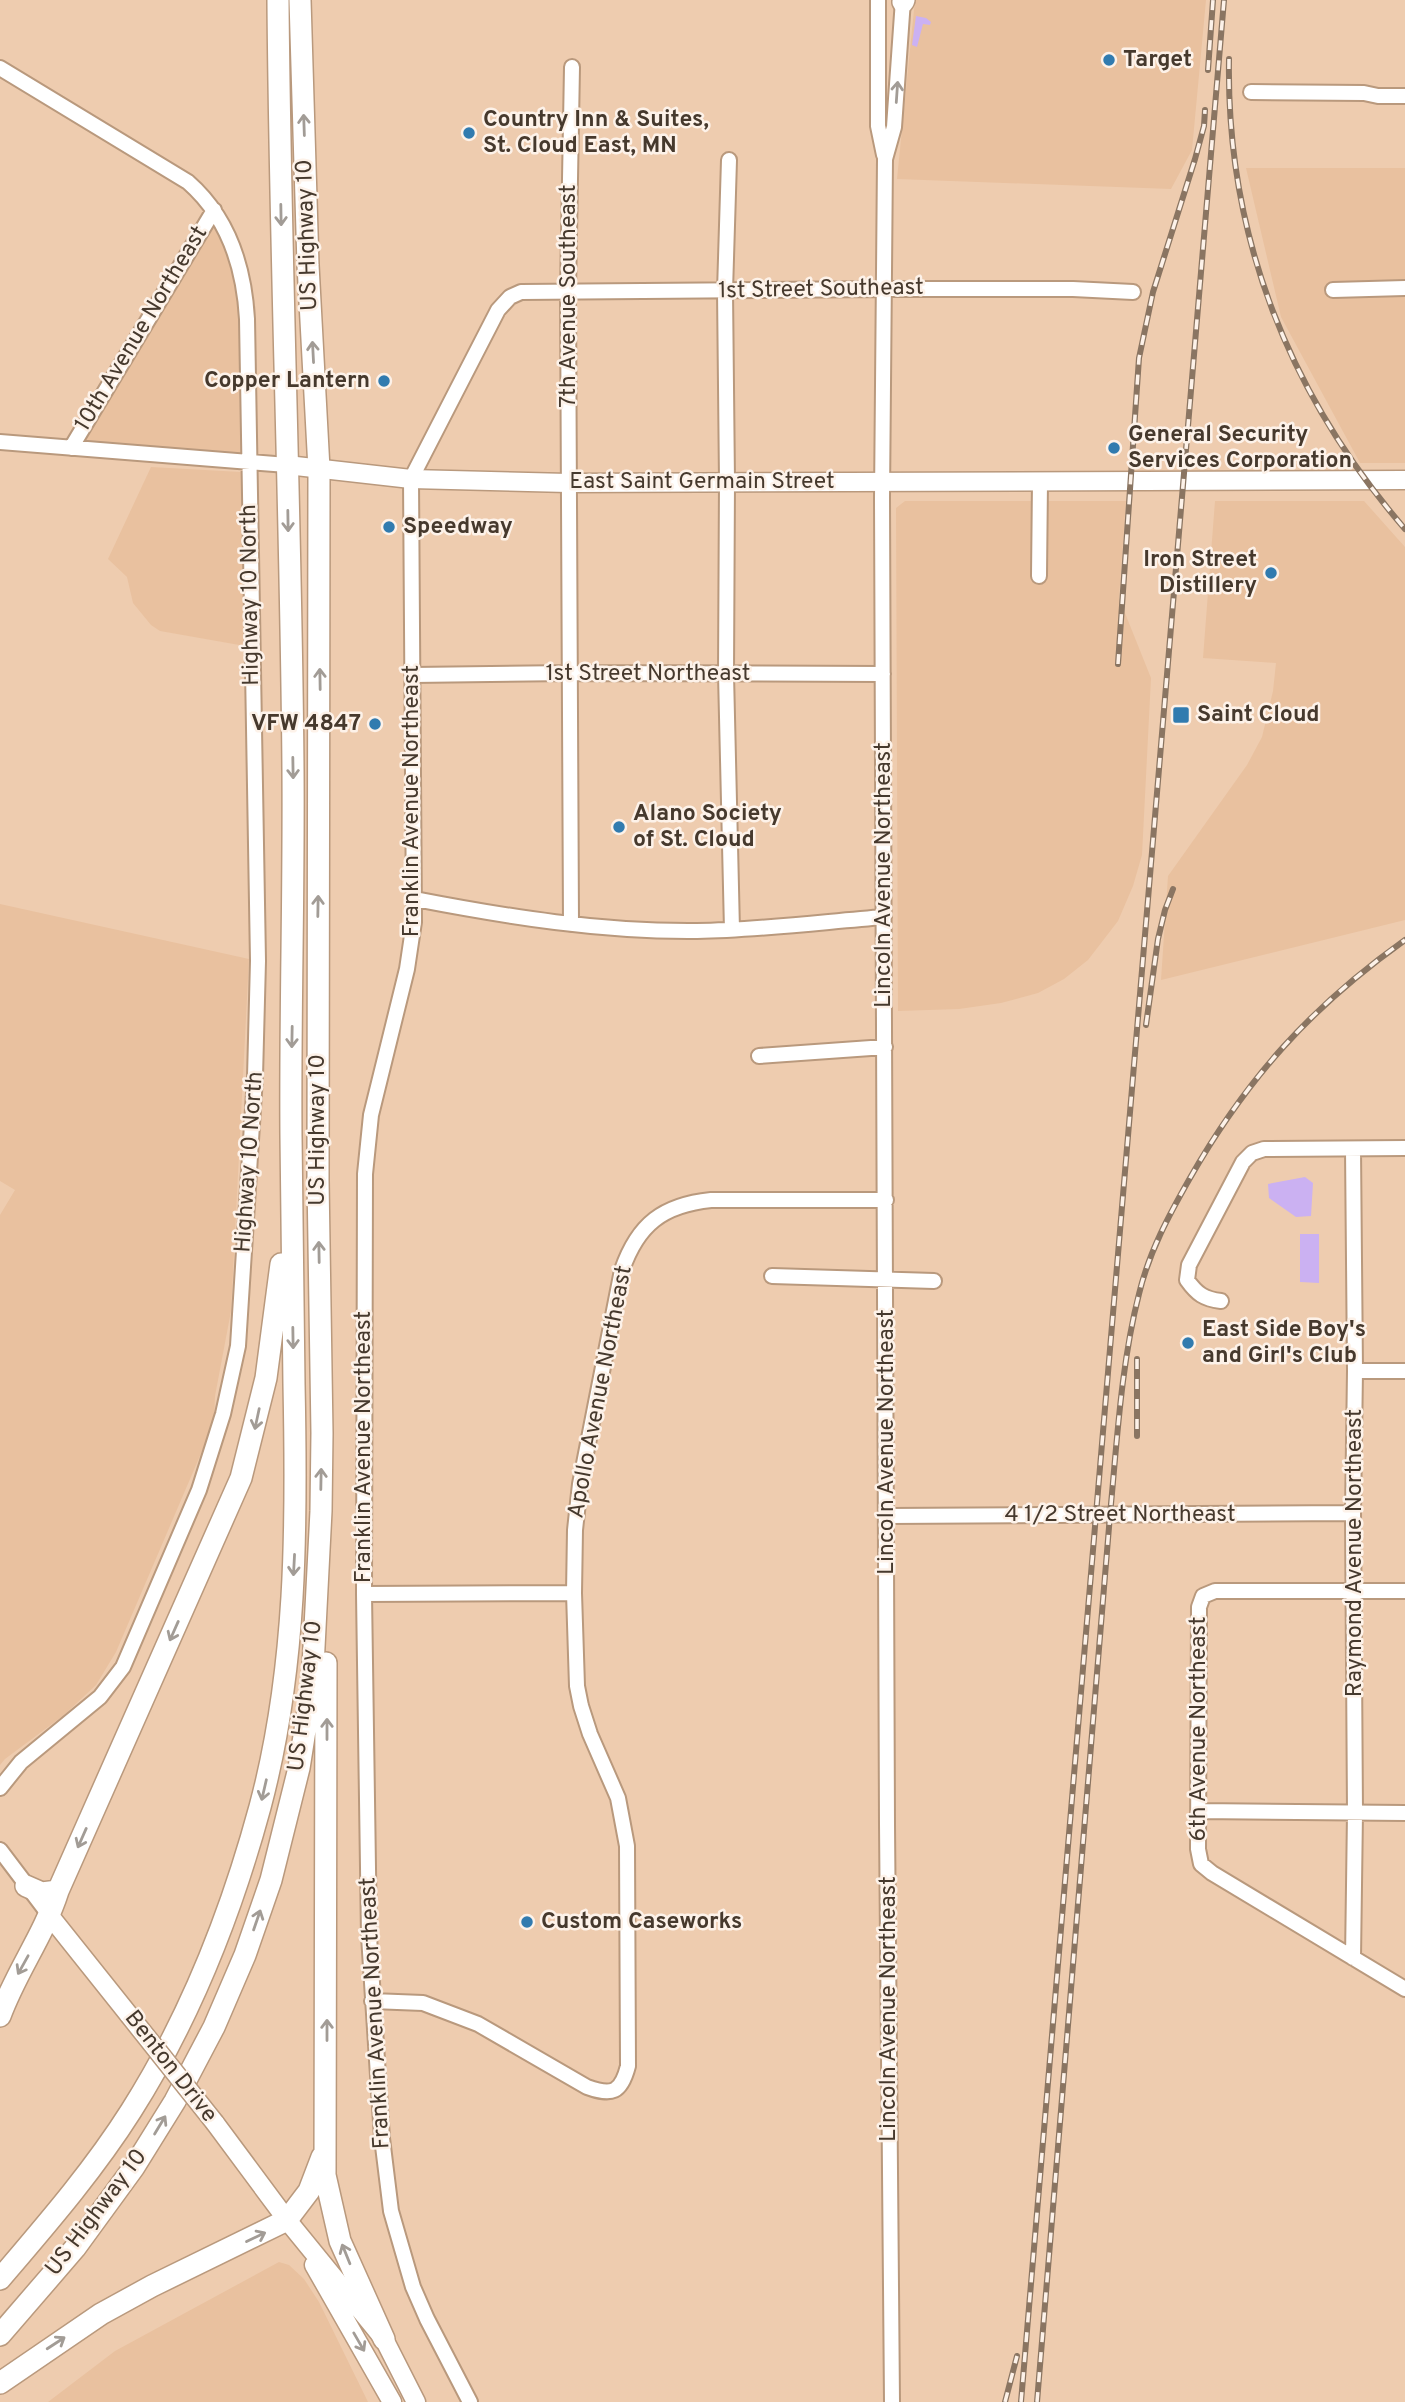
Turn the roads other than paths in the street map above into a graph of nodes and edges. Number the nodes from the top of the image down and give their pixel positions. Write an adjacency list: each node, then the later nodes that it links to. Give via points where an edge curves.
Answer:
1 (278, 0): 21 (highway, US Highway 10, one-way to 21)
2 (300, 0): 22 (highway, US Highway 10, one-way to 2)
3 (878, 0): 10 (street, via 878,126)
4 (903, 1): 10 (street, one-way to 4, via 894,127)
5 (572, 67): 15 (street, 7th Avenue Southeast)
6 (0, 68): 11 (street, Highway 10 North, via 178,174)
7 (1251, 92): 8 (street)
8 (1405, 96)
9 (729, 159): 16 (street)
10 (885, 159): 13 (street, Lincoln Avenue Northeast)
11 (214, 210): 19 (street, 10th Avenue Northeast); 20 (street, Highway 10 North, via 232,244 246,302)
12 (1405, 288): 14 (street)
13 (883, 289): 16 (street, 1st Street Southeast); 17 (street, 1st Street Southeast); 25 (street, Lincoln Avenue Northeast)
14 (1333, 290)
15 (568, 291): 16 (street, 1st Street Southeast); 23 (street, 1st Street Southeast, via 529,291 510,297 498,310); 28 (street, 7th Avenue Southeast)
16 (725, 291): 26 (street)
17 (1133, 292)
18 (0, 442): 19 (street, East Saint Germain Street)
19 (71, 448): 20 (street, East Saint Germain Street)
20 (249, 462): 21 (street, East Saint Germain Street); 57 (street, Highway 10 North, via 258,961 242,1289 231,1383 199,1490 123,1667 100,1697 21,1762)
21 (287, 465): 22 (main road, East Saint Germain Street); 40 (highway, US Highway 10, one-way to 40, via 293,765)
22 (319, 469): 23 (main road, East Saint Germain Street); 50 (highway, US Highway 10, one-way to 22)
23 (411, 479): 28 (main road, East Saint Germain Street); 33 (street, Franklin Avenue Northeast)
24 (1405, 480): 27 (main road, East Saint Germain Street)
25 (882, 481): 26 (main road, East Saint Germain Street); 27 (main road, East Saint Germain Street); 32 (street, Lincoln Avenue Northeast)
26 (727, 482): 28 (main road, East Saint Germain Street); 31 (street)
27 (1040, 482): 29 (street)
28 (568, 483): 30 (street, 7th Avenue Southeast)
29 (1039, 576)
30 (570, 673): 31 (street, 1st Street Northeast); 33 (street, 1st Street Northeast); 36 (street, 7th Avenue Southeast)
31 (726, 674): 32 (street, 1st Street Northeast); 37 (street)
32 (883, 674): 35 (street, Lincoln Avenue Northeast)
33 (413, 675): 34 (street, Franklin Avenue Northeast)
34 (415, 899): 36 (street); 56 (street, Franklin Avenue Northeast, via 411,947 371,1115 365,1174)
35 (884, 917): 37 (street); 38 (street, Lincoln Avenue Northeast)
36 (571, 924): 37 (street)
37 (732, 930)
38 (885, 1047): 39 (street); 43 (street, Lincoln Avenue Northeast)
39 (759, 1056)
40 (291, 1083): 63 (highway, one-way to 63, via 274,1328 241,1478); 71 (highway, one-way to 71, via 295,1548 288,1657 261,1803 228,1912 174,2035 108,2145)
41 (1405, 1148): 42 (street)
42 (1353, 1149): 47 (street, via 1264,1149 1243,1162 1189,1265 1187,1280 1195,1291 1205,1299); 48 (street, Raymond Avenue Northeast)
43 (887, 1200): 45 (street, Lincoln Avenue Northeast); 55 (street, Apollo Avenue Northeast, via 690,1202 669,1209 644,1230 622,1270 580,1484)
44 (772, 1276): 45 (street)
45 (887, 1280): 46 (street); 52 (street, Lincoln Avenue Northeast)
46 (934, 1281)
47 (1221, 1301)
48 (1355, 1371): 49 (street); 51 (street, Raymond Avenue Northeast)
49 (1405, 1371)
50 (321, 1511): 69 (highway, one-way to 50, via 327,1679); 72 (highway, US Highway 10, one-way to 50, via 75,2248 141,2157 197,2062 245,1955 282,1840 306,1729 316,1643)
51 (1353, 1513): 52 (street, 4 1/2 Street Northeast); 54 (street, Raymond Avenue Northeast)
52 (887, 1516): 78 (street, Lincoln Avenue Northeast)
53 (1405, 1591): 54 (street)
54 (1354, 1592): 58 (street, 6th Avenue Northeast, via 1215,1591 1203,1596 1199,1607); 59 (street, Raymond Avenue Northeast)
55 (574, 1593): 56 (street); 67 (street, Apollo Avenue Northeast, via 581,1706 618,1798 627,1846 628,2066 624,2081 615,2091 604,2093 478,2024 423,2003)
56 (364, 1594): 67 (street, Franklin Avenue Northeast)
57 (0, 1788)
58 (1198, 1811): 59 (street); 65 (street, 6th Avenue Northeast, via 1201,1864)
59 (1355, 1813): 60 (street); 65 (street, Raymond Avenue Northeast)
60 (1405, 1813)
61 (0, 1850): 62 (street)
62 (26, 1885): 63 (highway, via 42,1893); 64 (street)
63 (58, 1891): 64 (highway)
64 (50, 1916): 68 (highway, one-way to 68, via 10,1987); 70 (main road, Benton Drive, bridge)
65 (1353, 1958): 66 (street)
66 (1405, 1989)
67 (372, 2001): 77 (street, Franklin Avenue Northeast, via 391,2211 413,2287)
68 (0, 2016)
69 (326, 2135): 70 (highway, via 309,2191); 73 (highway, one-way to 69, via 340,2241 325,2175)
70 (287, 2220): 73 (main road, Benton Drive); 74 (highway, one-way to 70, via 100,2314); 75 (main road, Benton Drive, one-way to 75)
71 (0, 2279)
72 (0, 2335)
73 (384, 2339): 76 (main road, Benton Drive)
74 (0, 2383)
75 (392, 2402)
76 (416, 2402)
77 (470, 2402)
78 (892, 2402)

